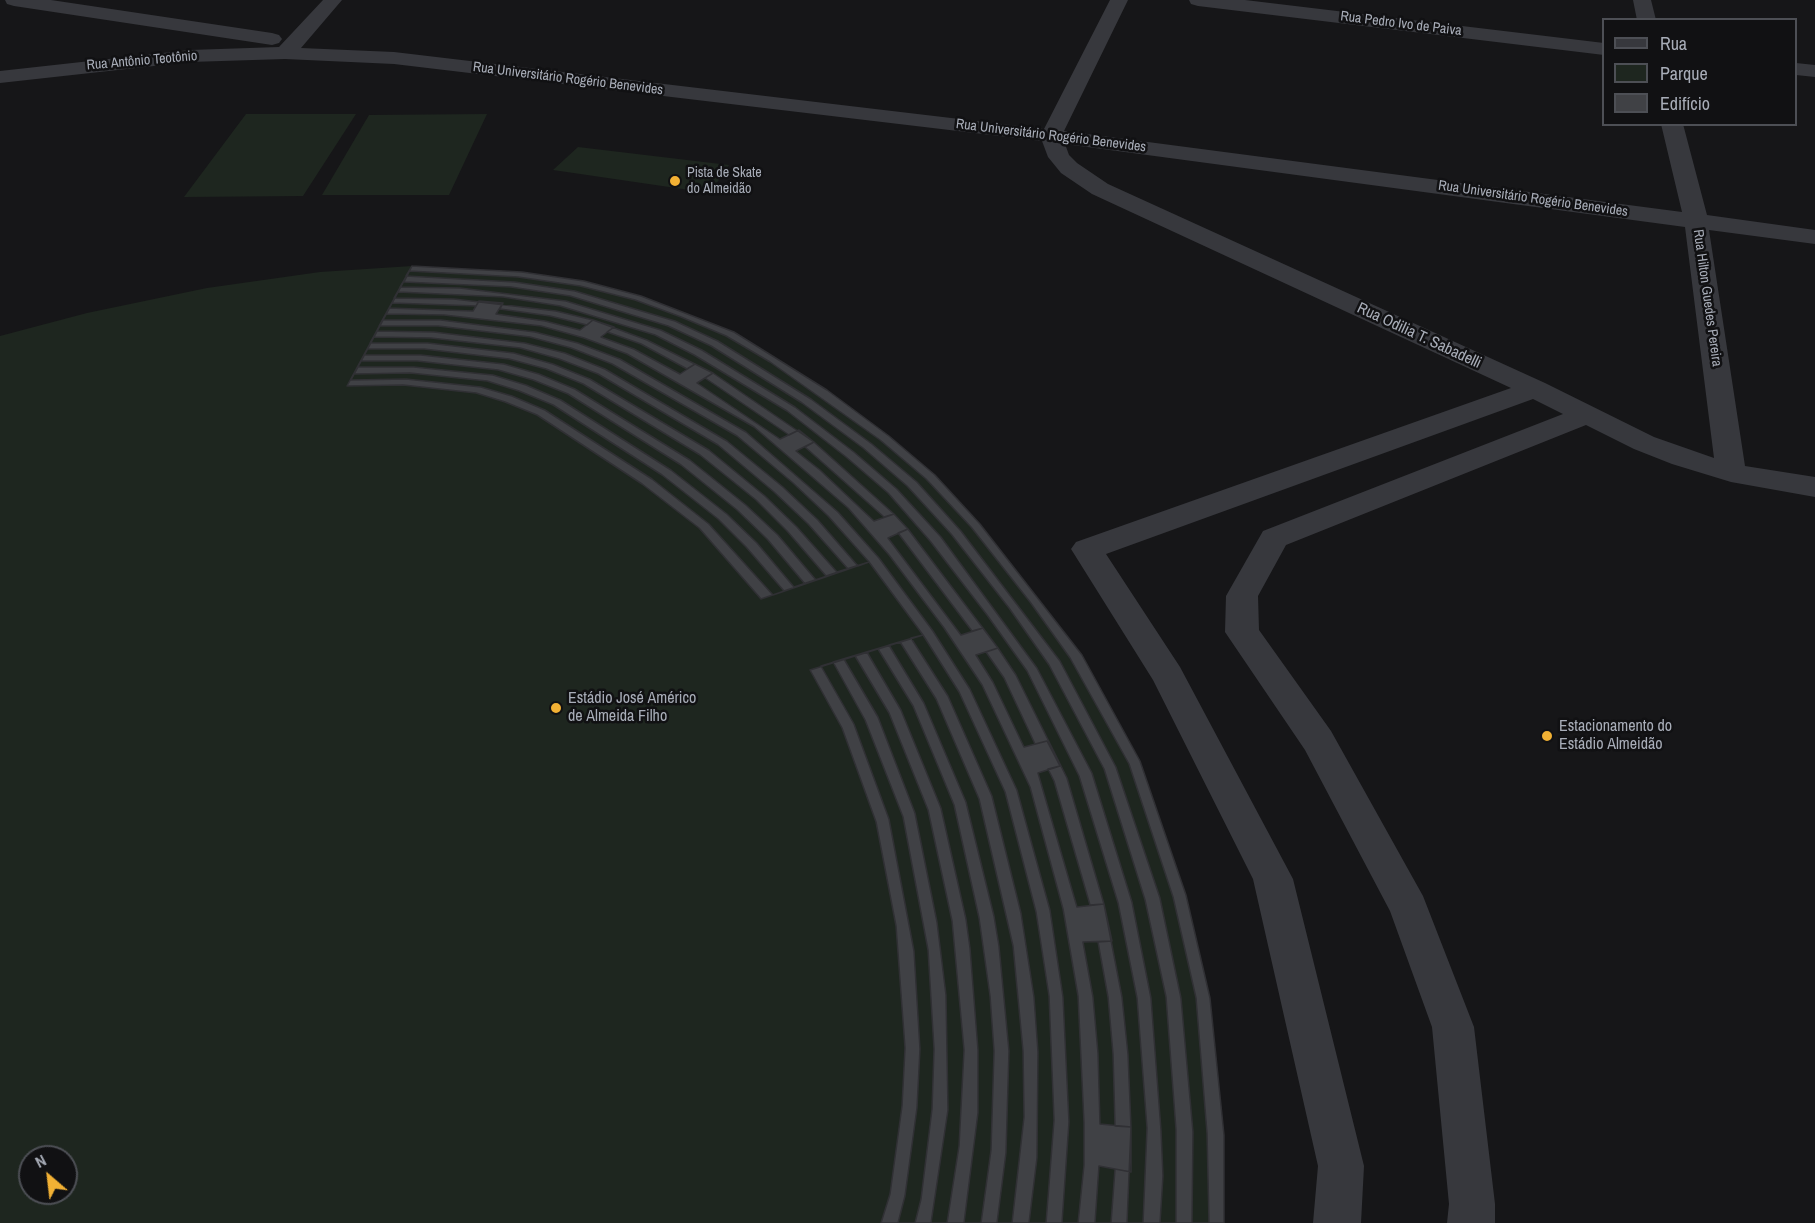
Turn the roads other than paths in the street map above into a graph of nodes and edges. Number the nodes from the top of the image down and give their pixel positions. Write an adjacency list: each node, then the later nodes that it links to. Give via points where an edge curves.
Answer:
1 (14, 0): 7 (street)
2 (333, 0): 7 (street)
3 (1119, 0): 15 (street)
4 (1198, 0): 8 (street, Rua Pedro Ivo de Paiva)
5 (1642, 0): 6 (street)
6 (1646, 18)
7 (291, 48): 9 (street, Rua Antônio Teotônio); 15 (street, Rua Universitário Rogério Benevides)
8 (1602, 49)
9 (93, 65): 12 (street, Rua Antônio Teotônio); 13 (street)
10 (1797, 69): 11 (street)
11 (1815, 71)
12 (0, 77)
13 (0, 85)
14 (1672, 126): 16 (street, Rua Hilton Guedes Pereira)
15 (1051, 136): 16 (street, Rua Universitário Rogério Benevides); 18 (street, Rua Odilia T. Sabadelli, via 1059,157 1069,168 1100,189)
16 (1696, 221): 17 (street, Rua Universitário Rogério Benevides); 20 (street, Rua Hilton Guedes Pereira)
17 (1815, 237)
18 (1534, 389): 19 (street, Rua Odilia T. Sabadelli); 22 (street, via 1087,549 1168,676 1273,879 1341,1166)
19 (1586, 415): 20 (street, Rua Odilia T. Sabadelli, via 1644,443); 23 (street, via 1274,538 1242,596 1242,632 1318,741 1404,898 1454,1027)
20 (1731, 473): 21 (street, Rua Odilia T. Sabadelli)
21 (1815, 486)
22 (1337, 1223)
23 (1472, 1223)

